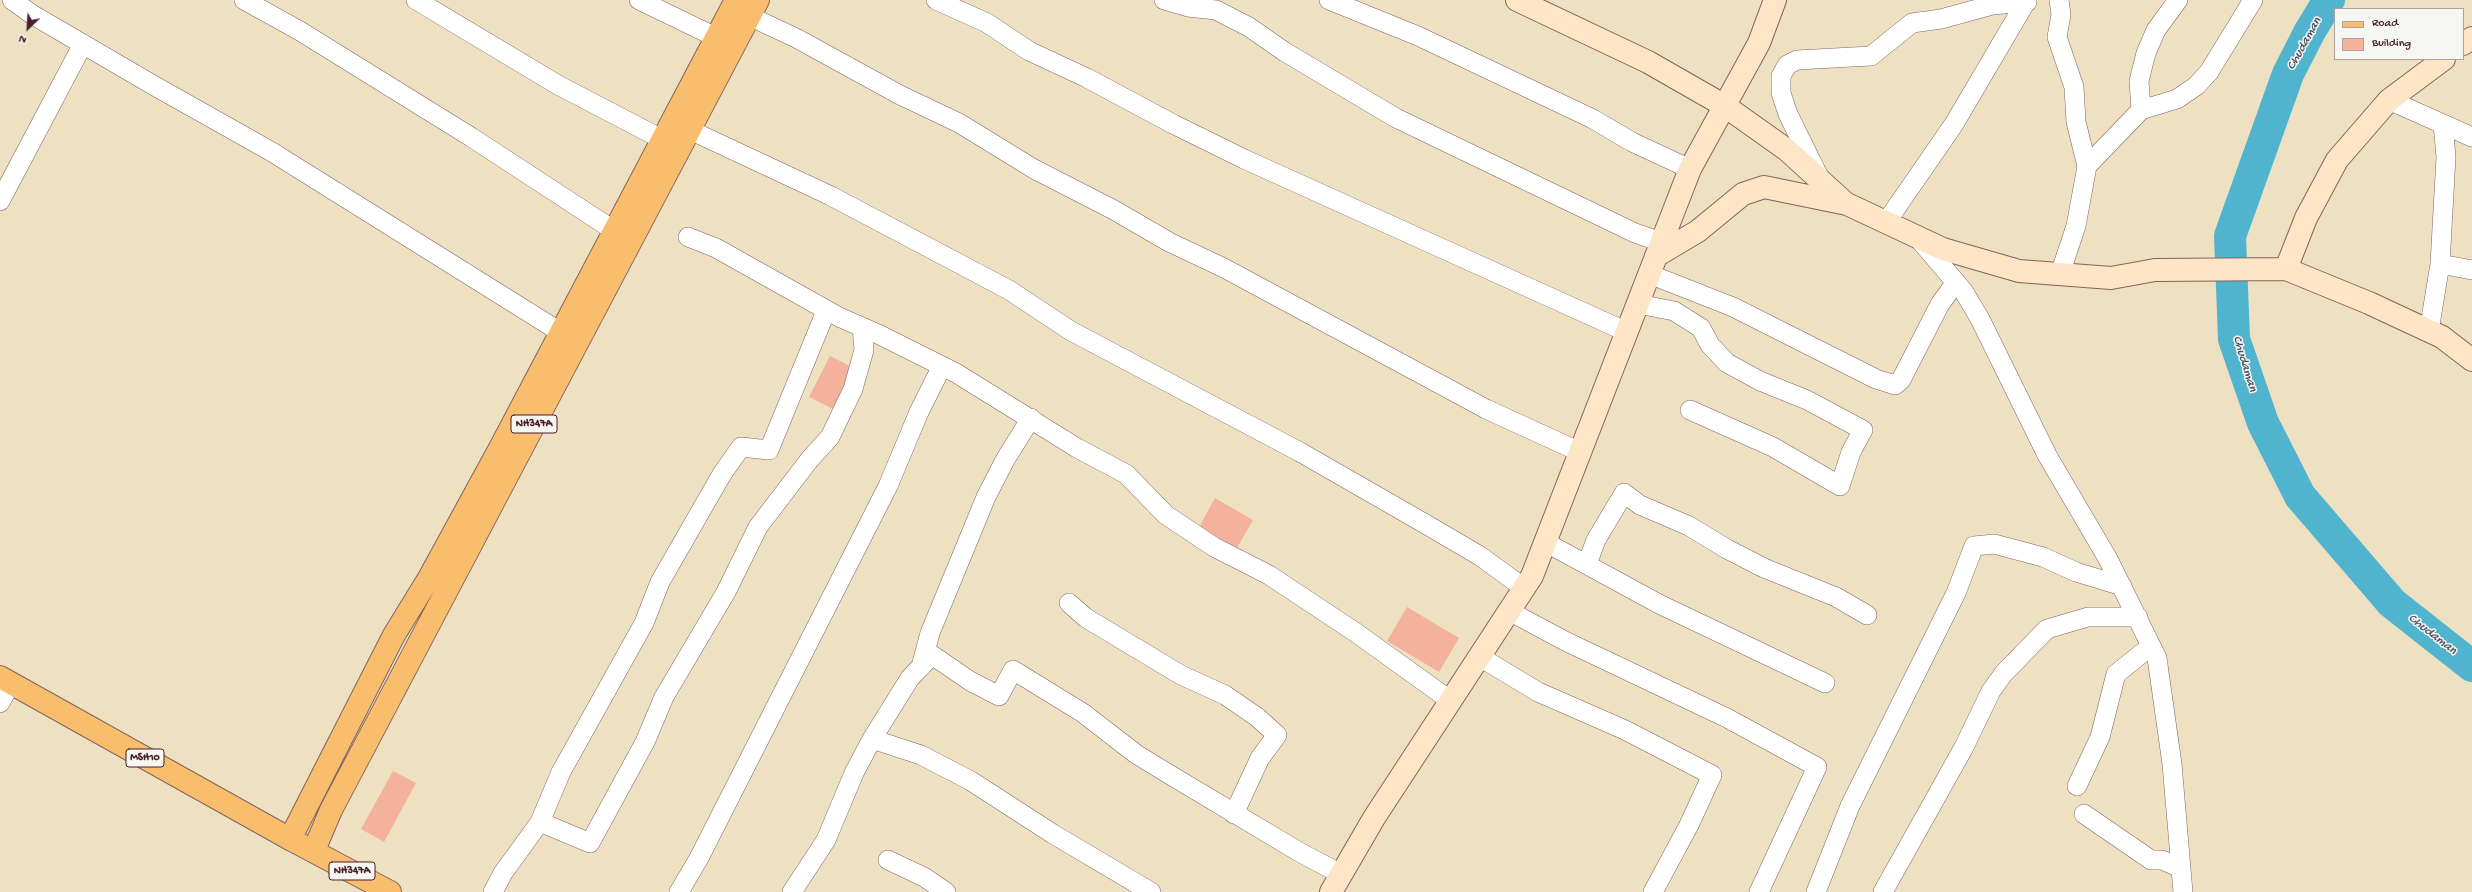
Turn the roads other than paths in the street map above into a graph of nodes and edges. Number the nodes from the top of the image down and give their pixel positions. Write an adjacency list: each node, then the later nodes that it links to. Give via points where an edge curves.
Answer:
1 (12, 0): 16 (street)
2 (244, 0): 31 (street, via 300,31 471,137)
3 (416, 0): 24 (street, via 558,85)
4 (639, 0): 15 (street)
5 (936, 0): 44 (street, via 987,23 1029,51 1244,159)
6 (1164, 0): 34 (street, via 1188,7 1216,10 1249,27 1285,52 1396,118 1610,222)
7 (1330, 0): 26 (street, via 1418,36 1593,119 1632,142)
8 (1775, 0): 19 (street, via 1759,43)
9 (2059, 0): 25 (street, via 2061,15 2057,37 2074,87 2076,122)
10 (2178, 0): 20 (street, via 2156,30 2146,53 2140,82)
11 (2253, 0): 20 (street, via 2209,72 2196,86 2177,99)
12 (2022, 1): 27 (street, via 1912,23 1871,56 1797,60 1786,65 1781,76 1781,93 1788,114); 30 (street, via 1954,124)
13 (1528, 2): 19 (street, via 1648,62)
14 (748, 5): 15 (main road, NH347A); 50 (street, via 796,38 900,95 959,123 1034,169 1169,242 1224,268 1486,409)
15 (725, 41): 22 (main road, NH347A); 24 (main road)
16 (84, 44): 28 (street); 45 (street, via 272,152)
17 (2443, 60): 18 (street)
18 (2389, 100): 21 (street); 36 (street, via 2337,160 2306,218)
19 (1726, 106): 26 (street); 27 (street, via 1787,150)
20 (2141, 110): 25 (street)
21 (2443, 124): 23 (street); 35 (street, via 2446,157)
22 (690, 130): 24 (main road, NH347A); 54 (street, via 831,196 1009,290 1071,330 1300,452 1480,556)
23 (2472, 137)
24 (671, 144): 31 (main road, NH347A)
25 (2087, 166): 38 (street, via 2076,226)
26 (1690, 169): 34 (street)
27 (1820, 180): 29 (street)
28 (0, 201)
29 (1847, 204): 30 (street); 34 (street, via 1764,187 1743,194 1698,231)
30 (1887, 221): 32 (street)
31 (622, 236): 45 (main road, NH347A)
32 (1917, 236): 38 (street, via 1943,249 2019,271); 39 (street)
33 (688, 237): 41 (street, via 716,248)
34 (1655, 257): 39 (street, via 1734,307 1876,379 1895,385 1901,380 1940,304); 40 (street)
35 (2440, 264): 37 (street); 43 (street)
36 (2286, 269): 38 (street, via 2155,270 2111,278); 43 (street)
37 (2472, 270)
38 (2060, 274)
39 (1956, 282): 53 (street, via 1980,319 2047,455)
40 (1638, 304): 44 (street); 48 (street, via 1674,311 1701,328 1710,345 1727,363 1760,381 1807,400 1862,430 1851,452 1840,486 1774,447)
41 (826, 311): 42 (street); 70 (street, via 769,450 741,447 722,474 660,582 644,623 562,772)
42 (862, 327): 47 (street); 70 (street, via 864,350 853,389 830,437 758,527 726,592 664,697 645,742 590,842)
43 (2429, 331): 46 (street, via 2442,337)
44 (1626, 332): 50 (street)
45 (569, 338): 71 (main road, via 394,635); 72 (main road, NH347A, via 331,810)
46 (2472, 360)
47 (942, 366): 49 (street); 78 (street, via 882,498 699,858)
48 (1690, 410)
49 (1031, 418): 61 (street, via 986,497 930,633); 64 (street, via 1077,448 1126,474 1166,515 1214,547 1269,575 1355,632)
50 (1580, 452): 51 (street)
51 (1545, 542): 52 (street); 54 (street, via 1532,576)
52 (1586, 564): 57 (street, via 1596,540 1624,493 1640,505 1689,526 1727,550 1847,602); 63 (street, via 1659,604)
53 (2122, 586): 58 (street); 84 (street, via 2076,572 2043,557 1994,544 1974,546 1956,593 1850,806)
54 (1524, 588): 56 (street)
55 (1069, 603): 68 (street, via 1086,618 1182,675 1225,695 1277,734 1256,764)
56 (1510, 611): 60 (street); 83 (street, via 1565,641 1728,718 1817,768)
57 (1867, 615)
58 (2138, 617): 59 (street); 85 (street, via 2088,617 2047,629 2004,673 1991,691 1964,747)
59 (2151, 646): 67 (street, via 2116,674 2100,737); 74 (street, via 2157,658 2167,725)
60 (1480, 657): 64 (street); 82 (street, via 1538,692 1625,730 1712,775)
61 (921, 667): 66 (street, via 910,678); 68 (street, via 932,655 970,681 999,696 1013,670 1083,712 1136,754)
62 (5, 680): 65 (street); 71 (main road, MSH10)
63 (1825, 683)
64 (1451, 701): 75 (street, via 1374,818)
65 (0, 703)
66 (872, 739): 79 (street, via 854,773 826,840); 81 (street, via 920,755 971,781 1053,834)
67 (2077, 786)
68 (1234, 814): 75 (street, via 1301,853)
69 (2084, 814): 74 (street, via 2151,860 2162,860)
70 (540, 822): 77 (street, via 503,873)
71 (290, 839): 72 (main road)
72 (314, 850): 76 (main road, NH347A)
73 (888, 860): 80 (street, via 924,877)
74 (2181, 868): 86 (street)
75 (1336, 883)
76 (390, 892)
77 (493, 892)
78 (679, 892)
79 (792, 892)
80 (946, 892)
81 (1151, 892)
82 (1653, 892)
83 (1759, 892)
84 (1816, 892)
85 (1882, 892)
86 (2184, 892)

